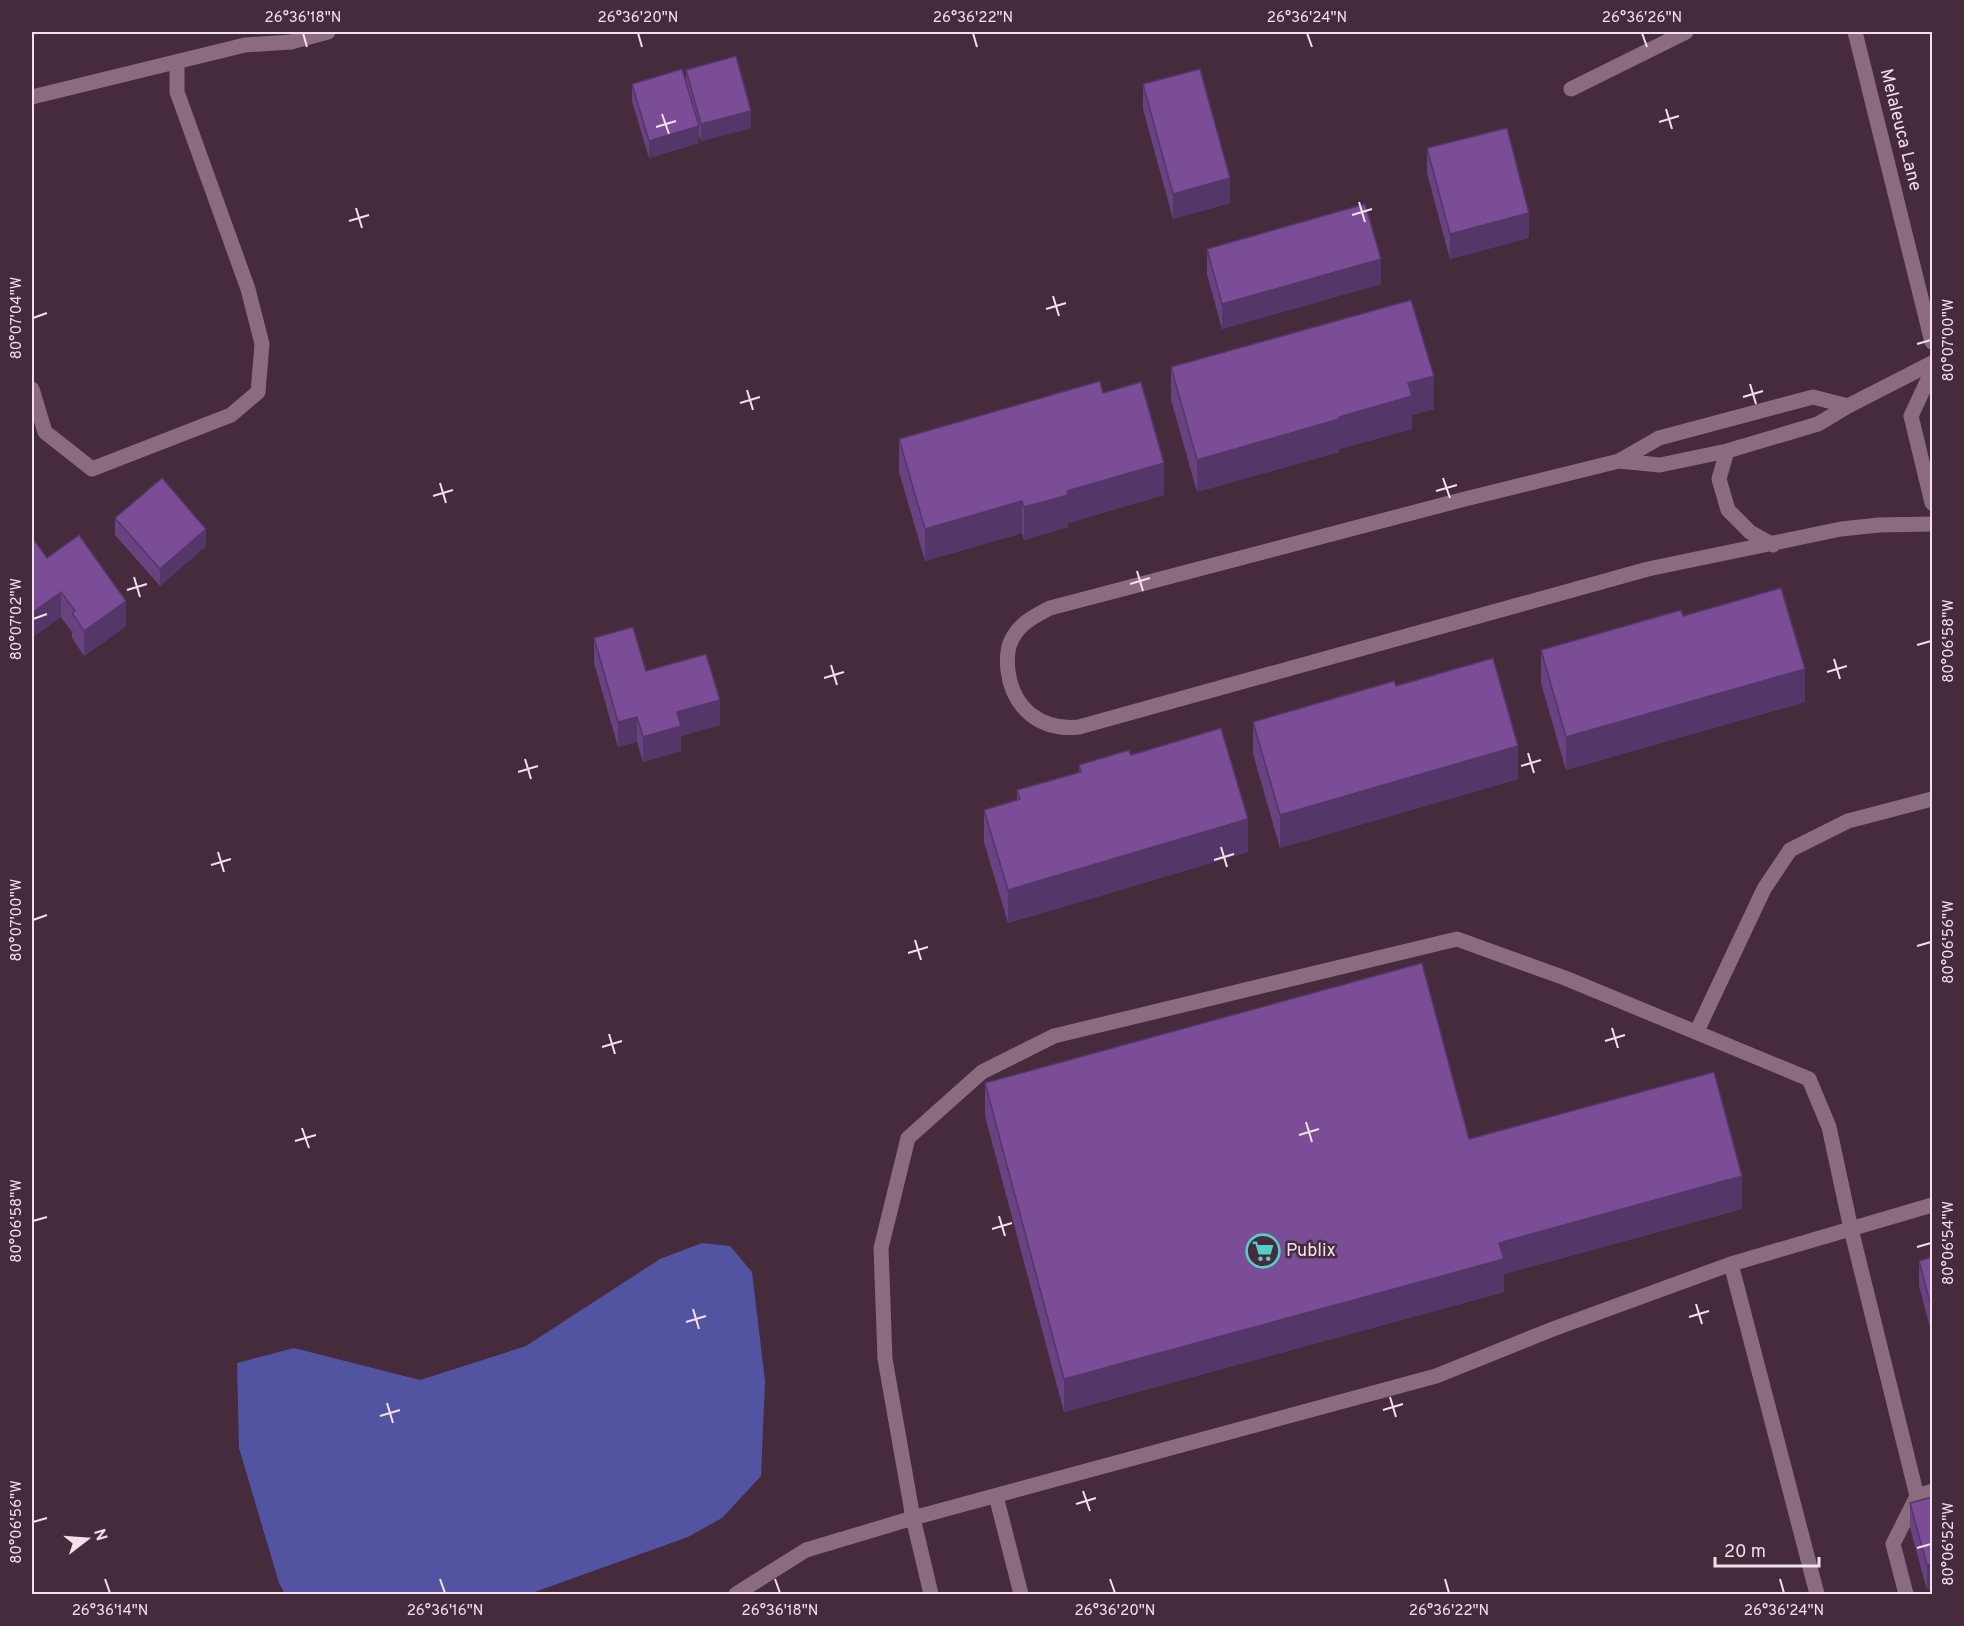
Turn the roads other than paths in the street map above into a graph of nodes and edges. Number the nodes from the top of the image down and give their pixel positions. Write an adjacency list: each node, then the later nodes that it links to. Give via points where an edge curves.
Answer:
1 (328, 32): 4 (street, via 291,42 245,45)
2 (1686, 32): 5 (street)
3 (1855, 32): 7 (street, Melaleuca Lane)
4 (177, 62): 6 (street); 10 (street, via 177,92 248,289 262,344 258,392 231,415 92,469 45,432)
5 (1571, 89)
6 (32, 97)
7 (1932, 342)
8 (1932, 363): 11 (street)
9 (1932, 371): 14 (street, via 1911,416)
10 (32, 389)
11 (1848, 406): 12 (street, via 1818,424); 13 (street, via 1813,397 1659,438)
12 (1727, 451): 13 (street, via 1660,465); 16 (street, via 1719,479 1728,510 1750,532)
13 (1619, 461): 16 (street, via 1050,608 1026,620 1011,640 1007,662 1010,687 1023,707 1039,720 1063,728 1079,727 1648,569)
14 (1932, 503)
15 (1932, 524): 16 (street, via 1841,530)
16 (1773, 545)
17 (1932, 799): 18 (street, via 1848,821 1790,850 1764,889)
18 (1697, 1031): 20 (street, via 1809,1079 1828,1127); 25 (street, via 1457,939 1054,1036 982,1072 908,1138 881,1248 885,1359)
19 (1932, 1204): 20 (street)
20 (1851, 1229): 21 (street); 24 (street)
21 (1731, 1264): 23 (street, via 1436,1376); 29 (street)
22 (1932, 1491): 24 (street)
23 (996, 1496): 25 (street); 28 (street)
24 (1917, 1496): 30 (street, via 1893,1544)
25 (914, 1518): 26 (street, via 806,1550); 27 (street)
26 (736, 1594)
27 (931, 1594)
28 (1021, 1594)
29 (1817, 1594)
30 (1906, 1594)

